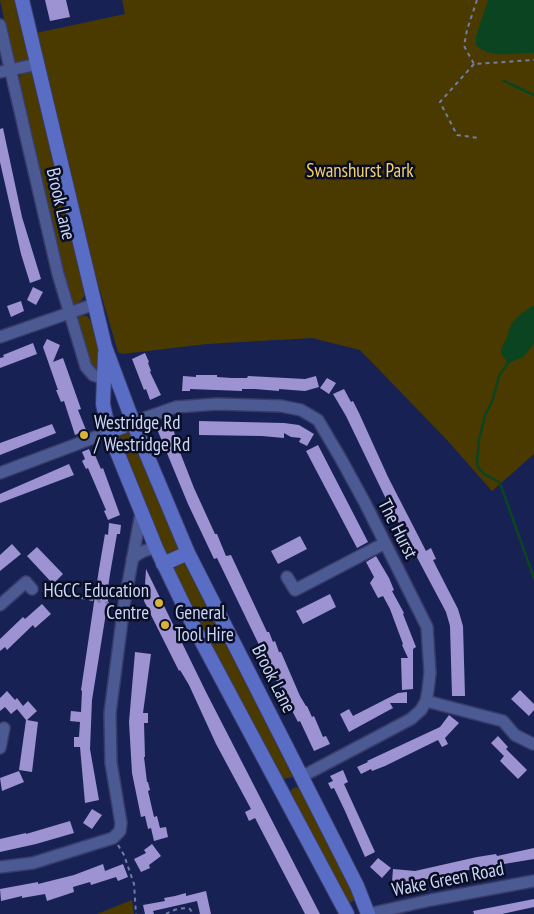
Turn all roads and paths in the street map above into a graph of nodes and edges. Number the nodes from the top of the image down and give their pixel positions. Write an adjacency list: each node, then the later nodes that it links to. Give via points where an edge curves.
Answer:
1 (22, 0): 5 (main road, Brook Lane)
2 (477, 0): 6 (path, via 464,46)
3 (0, 25): 7 (street, Brook Lane)
4 (534, 60): 6 (path)
5 (38, 64): 7 (street); 9 (main road, Brook Lane)
6 (474, 64): 8 (path, via 440,102 458,134)
7 (5, 71): 10 (street, Brook Lane)
8 (479, 138)
9 (95, 304): 10 (street); 12 (main road, Brook Lane)
10 (69, 313): 11 (street); 13 (street, Brook Lane, via 86,368)
11 (0, 337)
12 (105, 347): 13 (main road, Brook Lane); 14 (main road, Brook Lane)
13 (104, 379): 15 (main road, Brook Lane, via 103,404)
14 (133, 422): 15 (main road); 18 (street, The Hurst, via 184,406 281,406 301,410 318,420 326,432); 20 (main road, Brook Lane)
15 (109, 432): 16 (street); 17 (main road, Brook Lane)
16 (0, 472)
17 (141, 513): 19 (main road, Brook Lane); 21 (street)
18 (386, 543): 23 (street, via 295,590); 27 (street, The Hurst, via 427,626 430,673)
19 (156, 548): 21 (street, via 147,549); 22 (main road, Brook Lane)
20 (188, 553): 22 (main road); 31 (main road, Brook Lane)
21 (132, 560): 26 (street)
22 (163, 564): 32 (main road, Brook Lane)
23 (287, 577)
24 (25, 581): 25 (street); 26 (path)
25 (0, 605)
26 (124, 605): 33 (street, via 110,713 111,763 120,823 120,831)
27 (426, 701): 30 (street, via 502,721 515,735); 31 (street, via 411,719)
28 (4, 728): 29 (street)
29 (1, 743)
30 (533, 744)
31 (301, 777): 32 (main road); 40 (main road, Brook Lane)
32 (280, 788): 39 (main road, Brook Lane)
33 (113, 838): 34 (street, via 33,863); 36 (path, via 124,855 134,884)
34 (0, 867)
35 (534, 881): 40 (street, Wake Green Road)
36 (136, 914)
37 (166, 914): 38 (path, via 186,908)
38 (193, 914)
39 (347, 914)
40 (368, 914)

